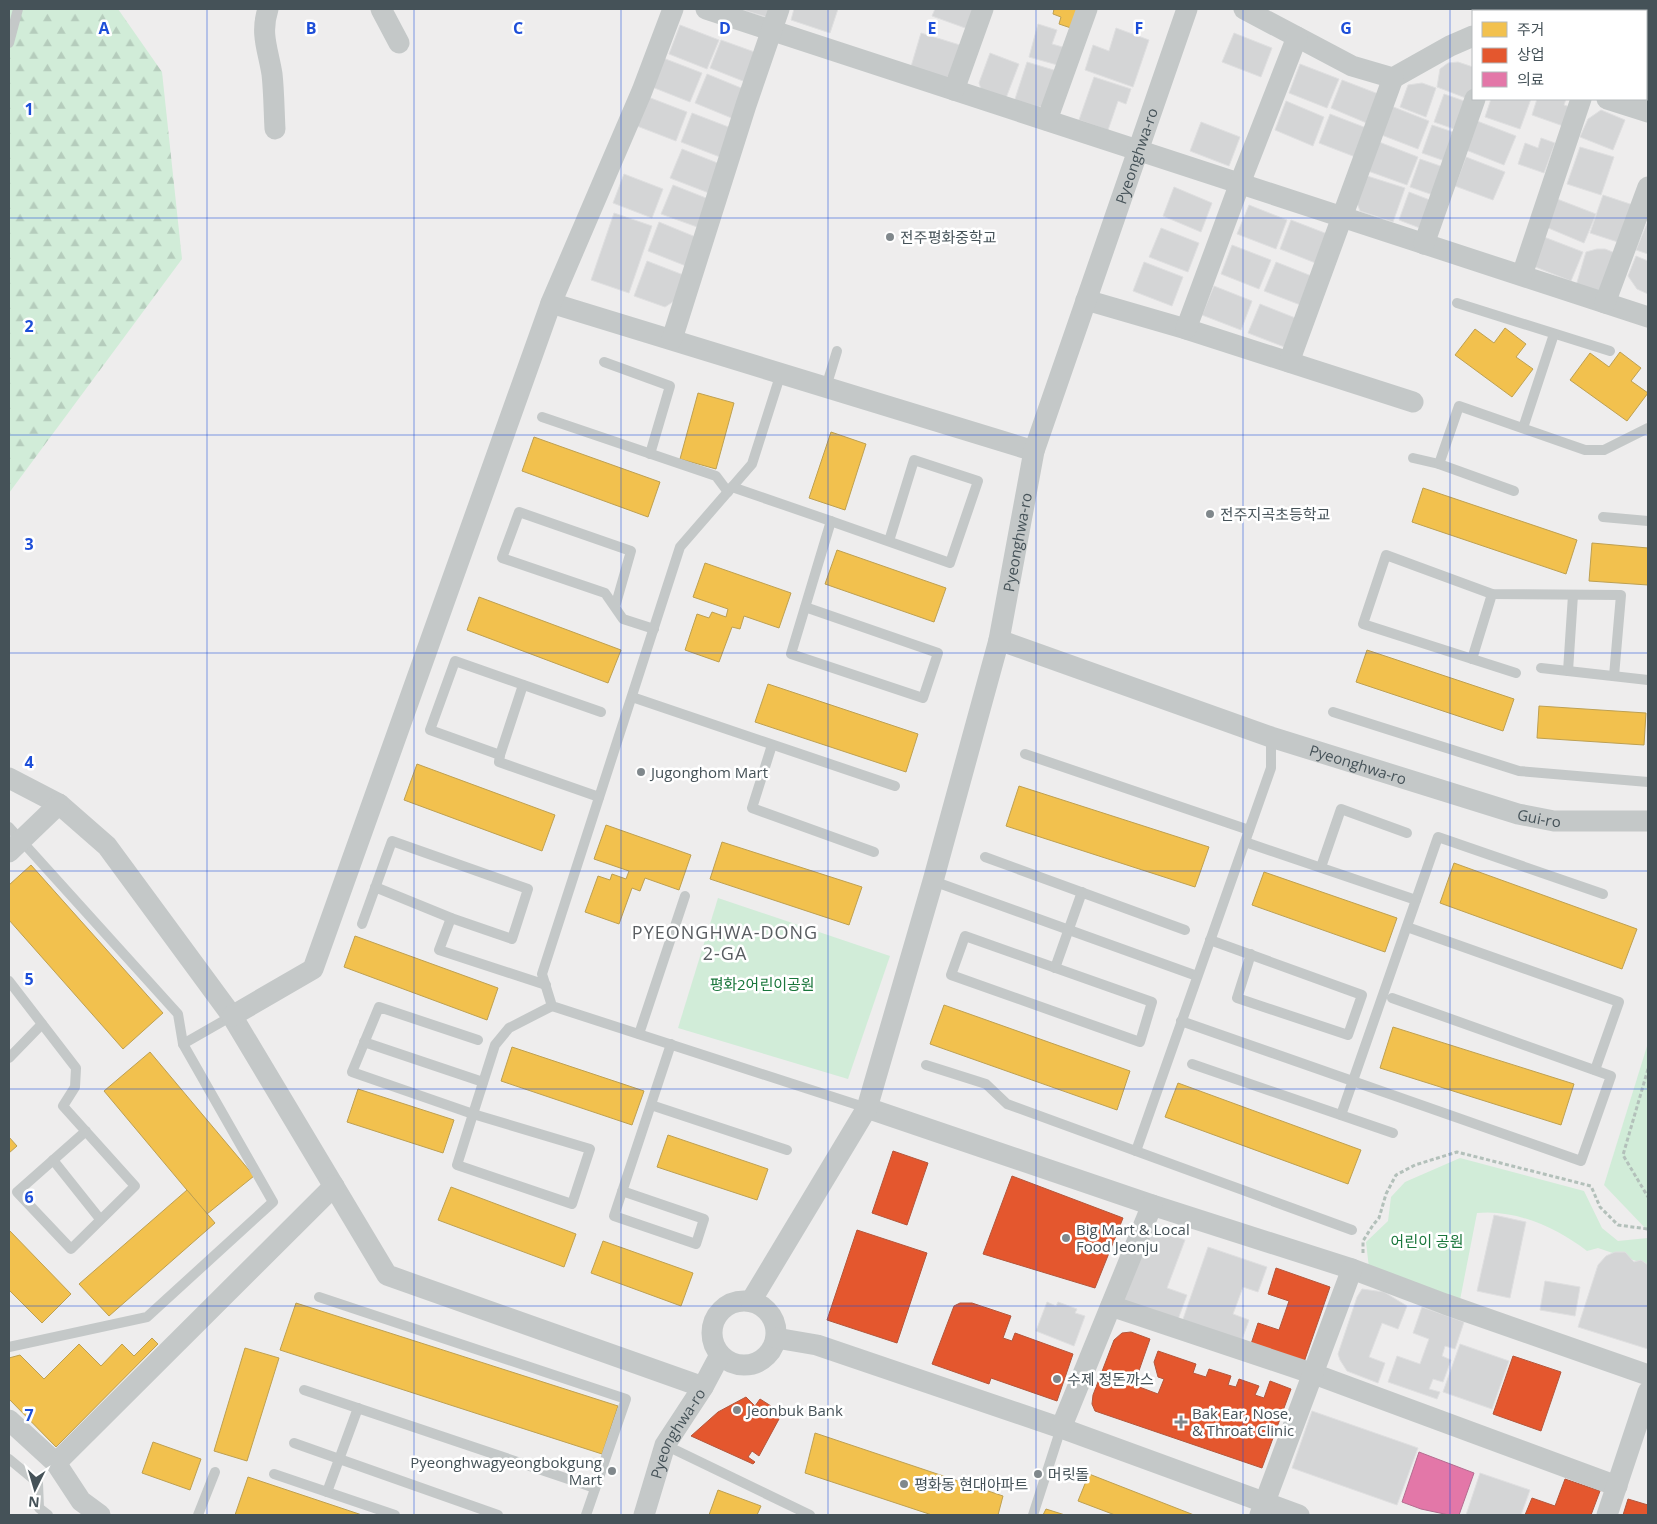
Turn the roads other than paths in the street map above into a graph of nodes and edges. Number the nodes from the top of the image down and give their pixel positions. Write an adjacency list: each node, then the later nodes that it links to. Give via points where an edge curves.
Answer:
1 (18, 9): 14 (lane)
2 (268, 9): 25 (street, via 264,37 272,75)
3 (381, 9): 15 (street)
4 (673, 9): 33 (street, via 642,91)
5 (706, 9): 11 (street)
6 (779, 9): 11 (street)
7 (982, 9): 19 (street)
8 (1087, 9): 24 (street)
9 (1187, 9): 26 (street, Pyeonghwa-ro)
10 (1244, 9): 13 (street)
11 (772, 30): 19 (street); 39 (street)
12 (1472, 36): 16 (street)
13 (1298, 37): 18 (street, via 1352,66); 27 (street)
14 (9, 43)
15 (399, 43)
16 (1450, 46): 17 (street); 18 (street)
17 (1472, 56)
18 (1393, 78): 29 (street)
19 (954, 90): 24 (street)
20 (1475, 100): 30 (street)
21 (1581, 100): 31 (street)
22 (1610, 100): 23 (street)
23 (1648, 112)
24 (1047, 120): 26 (street)
25 (274, 129)
26 (1139, 150): 27 (street); 32 (street, Pyeonghwa-ro)
27 (1240, 183): 29 (street); 37 (street)
28 (1648, 187): 35 (street)
29 (1343, 217): 30 (street); 43 (street)
30 (1424, 244): 31 (street)
31 (1522, 275): 35 (street)
32 (1086, 300): 37 (street); 50 (street, Pyeonghwa-ro)
33 (551, 302): 39 (street); 113 (street, via 312,969)
34 (1457, 303): 38 (lane)
35 (1606, 303): 36 (street)
36 (1648, 317)
37 (1186, 329): 43 (street)
38 (1554, 334): 40 (lane); 48 (lane)
39 (672, 339): 44 (street)
40 (1610, 351)
41 (837, 352): 45 (lane)
42 (604, 362): 51 (lane, via 670,386)
43 (1289, 362): 46 (street)
44 (781, 373): 45 (street); 54 (lane, via 752,464)
45 (826, 387): 50 (street)
46 (1413, 402)
47 (542, 417): 51 (lane)
48 (1523, 428): 49 (lane, via 1585,450 1604,450); 53 (lane, via 1458,406)
49 (1648, 428)
50 (1034, 451): 65 (street, Pyeonghwa-ro)
51 (650, 454): 54 (lane, via 716,476)
52 (1413, 458): 53 (lane)
53 (1439, 464): 55 (lane)
54 (730, 489): 57 (lane); 64 (lane, via 680,547)
55 (1514, 491)
56 (1603, 517): 58 (lane)
57 (831, 521): 59 (lane); 63 (lane)
58 (1648, 522)
59 (889, 541): 59 (lane, via 950,563 978,481 914,460)
60 (1492, 594): 61 (lane); 66 (lane); 66 (lane, via 1386,555 1363,624)
61 (1573, 595): 68 (lane); 70 (lane, via 1621,596)
62 (615, 607): 62 (lane, via 605,593 502,558 519,512 631,552); 64 (lane, via 623,619)
63 (805, 607): 63 (lane, via 791,654 923,698 938,653)
64 (654, 628): 73 (lane)
65 (999, 640): 76 (street, Pyeonghwa-ro); 94 (street)
66 (1472, 659): 69 (lane)
67 (1541, 668): 68 (lane)
68 (1568, 671): 70 (lane)
69 (1516, 673)
70 (1614, 676): 71 (lane)
71 (1648, 680)
72 (523, 685): 74 (lane); 79 (lane); 79 (lane, via 455,662 430,730)
73 (632, 698): 77 (lane); 84 (lane)
74 (602, 712)
75 (1333, 712): 81 (lane, via 1519,771)
76 (1271, 737): 83 (street, Pyeonghwa-ro); 87 (lane, via 1271,768)
77 (772, 745): 82 (lane); 91 (lane, via 752,808)
78 (1025, 754): 87 (lane)
79 (500, 755): 84 (lane, via 499,762)
80 (9, 778): 85 (street)
81 (1648, 782)
82 (895, 786)
83 (1435, 787): 86 (street, Gui-ro, via 1518,814 1554,821)
84 (599, 797): 110 (lane, via 542,974)
85 (59, 804): 89 (street); 113 (street, via 107,846)
86 (1648, 821)
87 (1249, 830): 90 (lane)
88 (1408, 834): 93 (lane, via 1341,809)
89 (13, 840): 119 (lane, via 178,1014)
90 (1245, 842): 93 (lane); 105 (lane)
91 (874, 852)
92 (985, 858): 96 (lane)
93 (1321, 867): 99 (lane)
94 (933, 881): 103 (lane); 128 (street)
95 (375, 887): 100 (lane); 100 (lane, via 392,841 528,889 512,939); 101 (lane)
96 (1082, 892): 103 (lane); 104 (lane)
97 (1603, 894): 99 (lane, via 1438,837)
98 (685, 896): 116 (lane)
99 (1416, 900): 102 (lane)
100 (451, 918): 110 (lane, via 439,950)
101 (362, 924)
102 (1407, 927): 124 (lane, via 1619,1002); 125 (lane)
103 (1069, 930): 107 (lane); 108 (lane)
104 (1185, 930)
105 (1210, 940): 106 (lane); 108 (lane)
106 (1251, 954): 106 (lane, via 1362,995 1348,1036 1237,998)
107 (1055, 968): 107 (lane, via 1152,1002 1140,1042 951,975 965,936)
108 (1197, 976): 114 (lane)
109 (10, 986): 115 (lane)
110 (546, 986): 112 (lane)
111 (1392, 998): 124 (lane)
112 (552, 1006): 116 (lane); 126 (lane, via 509,1028 495,1045)
113 (232, 1016): 119 (lane); 136 (street)
114 (1182, 1021): 125 (lane); 134 (lane)
115 (42, 1024): 121 (lane); 131 (lane, via 76,1068 75,1087 63,1106)
116 (639, 1034): 120 (lane)
117 (478, 1040): 118 (lane, via 379,1007)
118 (364, 1042): 126 (lane); 129 (lane, via 352,1072)
119 (183, 1044): 146 (lane, via 273,1202 147,1317)
120 (672, 1044): 127 (lane); 128 (lane)
121 (9, 1058)
122 (1192, 1064): 130 (lane)
123 (926, 1065): 134 (lane, via 986,1084 1007,1104)
124 (1595, 1070): 125 (lane, via 1611,1076 1581,1161)
125 (1354, 1080): 130 (lane)
126 (483, 1082): 129 (lane)
127 (651, 1105): 133 (lane); 137 (lane)
128 (867, 1108): 138 (street); 143 (street)
129 (473, 1114): 129 (lane, via 457,1165 572,1204 590,1149)
130 (1341, 1115): 132 (lane)
131 (86, 1131): 135 (lane); 139 (lane, via 135,1186)
132 (1393, 1133)
133 (787, 1150)
134 (1136, 1151): 140 (lane)
135 (53, 1160): 139 (lane); 139 (lane, via 17,1192 71,1248)
136 (334, 1186): 150 (street, via 387,1275); 160 (street)
137 (622, 1191): 137 (lane, via 704,1219 696,1244 614,1216)
138 (1152, 1205): 141 (street); 144 (street)
139 (100, 1219)
140 (1352, 1230)
141 (1357, 1264): 148 (street); 149 (street, via 1445,1304)
142 (319, 1297): 164 (lane, via 626,1399)
143 (751, 1301): 145 (street, via 771,1315 776,1326); 147 (street, via 737,1301 724,1307 715,1317 711,1330 713,1344)
144 (1111, 1306): 148 (street); 155 (street)
145 (776, 1338): 147 (street, via 772,1350 753,1364 730,1362); 155 (street, via 817,1344)
146 (9, 1347)
147 (720, 1355): 150 (street, Pyeonghwa-ro)
148 (1314, 1374): 163 (street); 166 (street)
149 (1648, 1375)
150 (702, 1387): 157 (street, Pyeonghwa-ro)
151 (304, 1390): 153 (lane)
152 (1648, 1392): 163 (street)
153 (358, 1408): 159 (lane); 164 (lane)
154 (9, 1420): 160 (street)
155 (1062, 1428): 166 (street); 175 (lane)
156 (294, 1443): 159 (lane)
157 (665, 1445): 173 (street, Pyeonghwa-ro); 174 (lane)
158 (9, 1460): 167 (lane, via 38,1483 39,1508)
159 (339, 1460): 165 (lane); 171 (lane)
160 (56, 1463): 168 (street, via 81,1501)
161 (215, 1472): 169 (lane)
162 (274, 1474): 165 (lane)
163 (1617, 1486): 177 (street)
164 (595, 1488): 172 (lane)
165 (327, 1492): 170 (lane)
166 (1263, 1509): 176 (street)
167 (48, 1515)
168 (100, 1515)
169 (198, 1515)
170 (395, 1515)
171 (498, 1515)
172 (586, 1515)
173 (644, 1515)
174 (809, 1515)
175 (1034, 1515)
176 (1299, 1515)
177 (1607, 1515)

